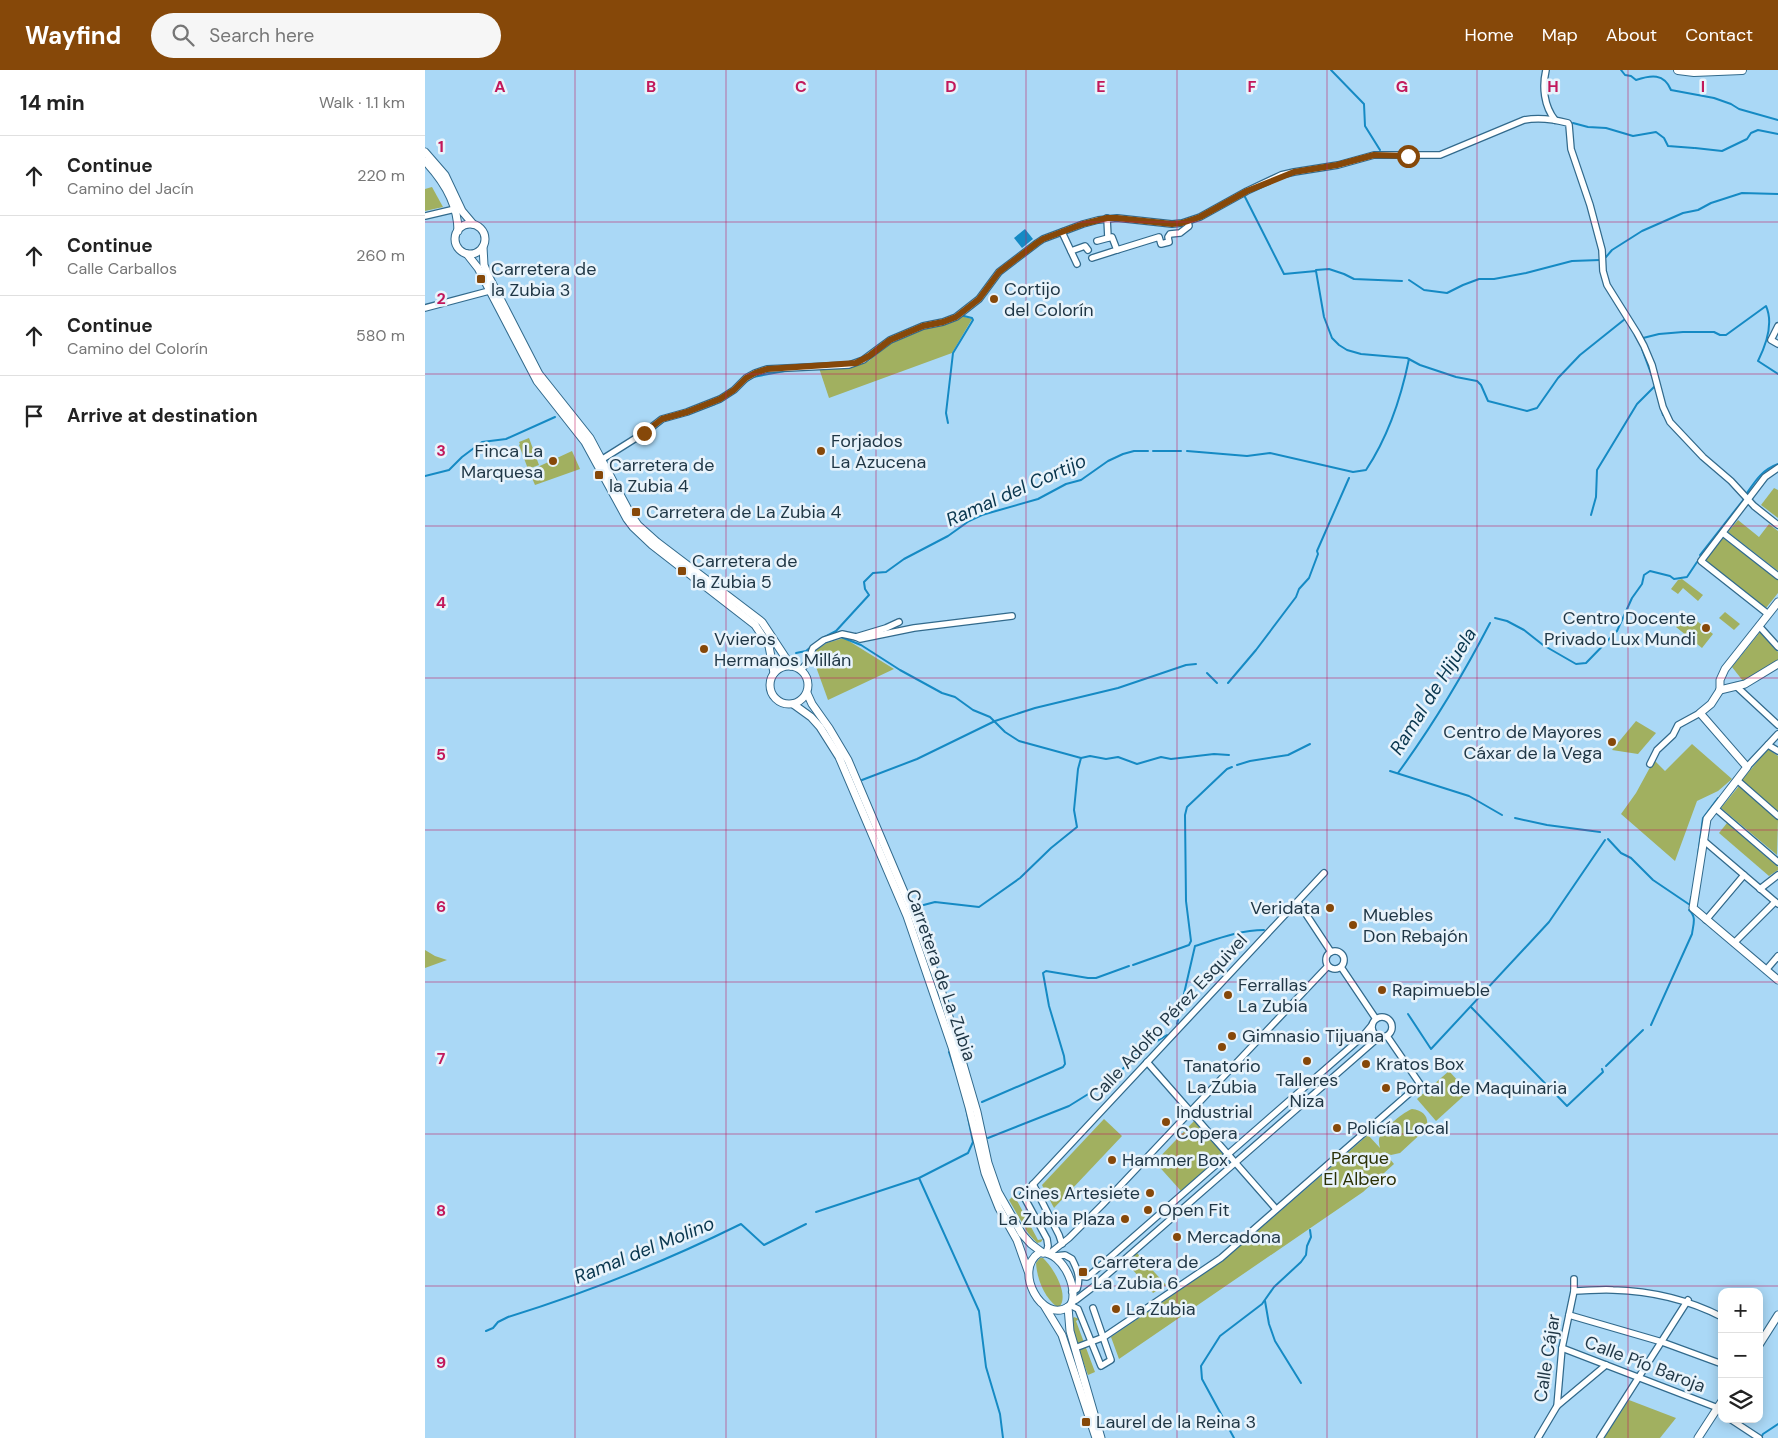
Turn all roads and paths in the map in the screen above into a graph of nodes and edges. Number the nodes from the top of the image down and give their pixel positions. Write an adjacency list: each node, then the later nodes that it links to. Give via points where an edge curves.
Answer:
1 (1546, 70): 4 (street, via 1544,92)
2 (1678, 70): 3 (main road)
3 (1742, 70)
4 (1555, 120): 10 (street, via 1524,120 1440,155 1374,155 1281,175); 29 (street, via 1568,123 1571,149 1602,250 1604,278 1644,346 1670,422)
5 (425, 152): 11 (street, via 445,175 462,210)
6 (425, 161): 7 (street, via 446,187)
7 (455, 209): 8 (street); 12 (street)
8 (425, 216)
9 (1107, 218): 10 (street, via 1172,224); 13 (street); 14 (street)
10 (1188, 222): 18 (street, via 1189,226 1181,233 1170,234 1169,242 1161,244 1159,237)
11 (473, 224): 12 (street, via 464,225); 16 (street, via 484,233)
12 (457, 231): 20 (street, via 456,245)
13 (1063, 232): 19 (street); 27 (street, via 1043,239 999,272 979,299 956,317 890,340 856,363 767,369 755,373 720,399 662,419)
14 (1108, 238): 15 (street); 18 (street, via 1114,238)
15 (1097, 241)
16 (483, 247): 20 (street, via 476,253); 27 (street, via 484,266 539,374 582,428)
17 (1087, 250): 19 (street, via 1085,246)
18 (1117, 250): 21 (street)
19 (1071, 251): 22 (street)
20 (467, 254): 23 (street)
21 (1092, 258)
22 (1077, 264)
23 (489, 291): 24 (street); 43 (street, via 537,381 585,442 630,524 755,625 769,646)
24 (425, 308)
25 (1778, 326): 26 (street, via 1771,340)
26 (1778, 344)
27 (601, 460): 41 (street, via 638,525 762,622)
28 (1778, 468): 29 (street, via 1765,477)
29 (1748, 500): 30 (street); 31 (street)
30 (1778, 525)
31 (1723, 533): 32 (street); 34 (street, via 1701,561)
32 (1778, 576)
33 (1778, 602): 34 (street)
34 (1768, 614): 37 (street)
35 (1012, 616): 38 (street, via 914,628 860,639)
36 (899, 622): 38 (street)
37 (1759, 626): 39 (street); 45 (street, via 1722,674)
38 (856, 637): 42 (street, via 842,634 824,640 813,648)
39 (1778, 647)
40 (1778, 664): 44 (street)
41 (791, 666): 42 (street); 43 (street)
42 (801, 670): 46 (street, via 807,680)
43 (774, 673): 47 (street, via 770,684 773,696 782,703)
44 (1736, 686): 45 (street); 49 (street)
45 (1720, 690): 48 (street)
46 (807, 693): 47 (street); 84 (street, Carretera de La Zubia, via 848,760 918,925 942,993 977,1112 990,1170 1002,1200 1022,1234)
47 (793, 704): 85 (street, Carretera de La Zubia, via 820,727 839,757 907,916 952,1047 985,1173)
48 (1700, 713): 53 (street, via 1678,725); 54 (street)
49 (1778, 725)
50 (1778, 734): 51 (street)
51 (1768, 744): 52 (street); 54 (street)
52 (1778, 751)
53 (1650, 764)
54 (1747, 767): 55 (street)
55 (1737, 780): 56 (street); 57 (street)
56 (1715, 808): 58 (street, via 1707,819); 59 (street)
57 (1778, 816)
58 (1703, 840): 61 (street); 66 (street, via 1693,908)
59 (1778, 862)
60 (1325, 873): 64 (street, Calle Adolfo Pérez Esquivel)
61 (1744, 875): 63 (street); 66 (street)
62 (1778, 875): 63 (street)
63 (1760, 889): 65 (street)
64 (1298, 902): 68 (street); 77 (street, Calle Adolfo Pérez Esquivel)
65 (1777, 903): 67 (street)
66 (1706, 920): 67 (street)
67 (1733, 943): 72 (street)
68 (1331, 952): 70 (street, via 1327,957); 71 (street, via 1343,955)
69 (1778, 956): 72 (street)
70 (1329, 966): 71 (street, via 1334,969); 78 (street)
71 (1341, 967): 74 (street)
72 (1766, 970): 73 (street)
73 (1778, 980)
74 (1374, 1022): 75 (street, via 1382,1018 1390,1022 1392,1028); 76 (street, via 1374,1034); 79 (street, via 1362,1037)
75 (1387, 1036): 76 (street); 82 (street, via 1420,1084)
76 (1379, 1037): 80 (street)
77 (1147, 1062): 78 (street); 81 (street, Calle Adolfo Pérez Esquivel)
78 (1191, 1112): 79 (street); 83 (street)
79 (1228, 1154): 80 (street); 86 (street, via 1090,1275)
80 (1235, 1162): 82 (street); 91 (street)
81 (1033, 1184): 83 (street); 84 (street, via 1023,1195 1047,1239)
82 (1277, 1209): 97 (street, via 1221,1258)
83 (1061, 1244): 84 (street)
84 (1048, 1254): 85 (street, via 1033,1258); 86 (street, via 1072,1259); 89 (street, via 1060,1260 1065,1267)
85 (1028, 1271): 92 (street, via 1031,1288)
86 (1079, 1276): 89 (street, via 1077,1289)
87 (1574, 1279): 88 (street, Calle Cájar)
88 (1575, 1290): 90 (street, via 1612,1290); 95 (street, Calle Cájar)
89 (1072, 1292): 91 (street)
90 (1687, 1301): 94 (street); 100 (street)
91 (1070, 1305): 92 (street, via 1056,1310); 99 (street, via 1078,1309); 101 (street, via 1068,1322)
92 (1045, 1307): 110 (street, via 1062,1335)
93 (1093, 1308): 97 (street)
94 (1718, 1314)
95 (1569, 1315): 100 (street); 102 (street, Calle Cájar)
96 (1778, 1315): 98 (street)
97 (1104, 1337): 99 (street); 99 (street, via 1111,1360 1101,1366)
98 (1763, 1337)
99 (1091, 1342): 101 (street)
100 (1662, 1342): 103 (street); 105 (street)
101 (1075, 1348): 110 (street)
102 (1562, 1348): 104 (street, Calle Pío Baroja); 106 (street, Calle Cájar)
103 (1718, 1363)
104 (1606, 1365): 105 (street, Calle Pío Baroja); 106 (street)
105 (1639, 1378): 107 (street, Calle Pío Baroja); 112 (street)
106 (1557, 1406): 111 (street, Calle Cájar)
107 (1718, 1408)
108 (1718, 1409): 113 (street)
109 (1737, 1423): 114 (street)
110 (1100, 1438)
111 (1538, 1438)
112 (1600, 1438)
113 (1698, 1438)
114 (1759, 1438)

